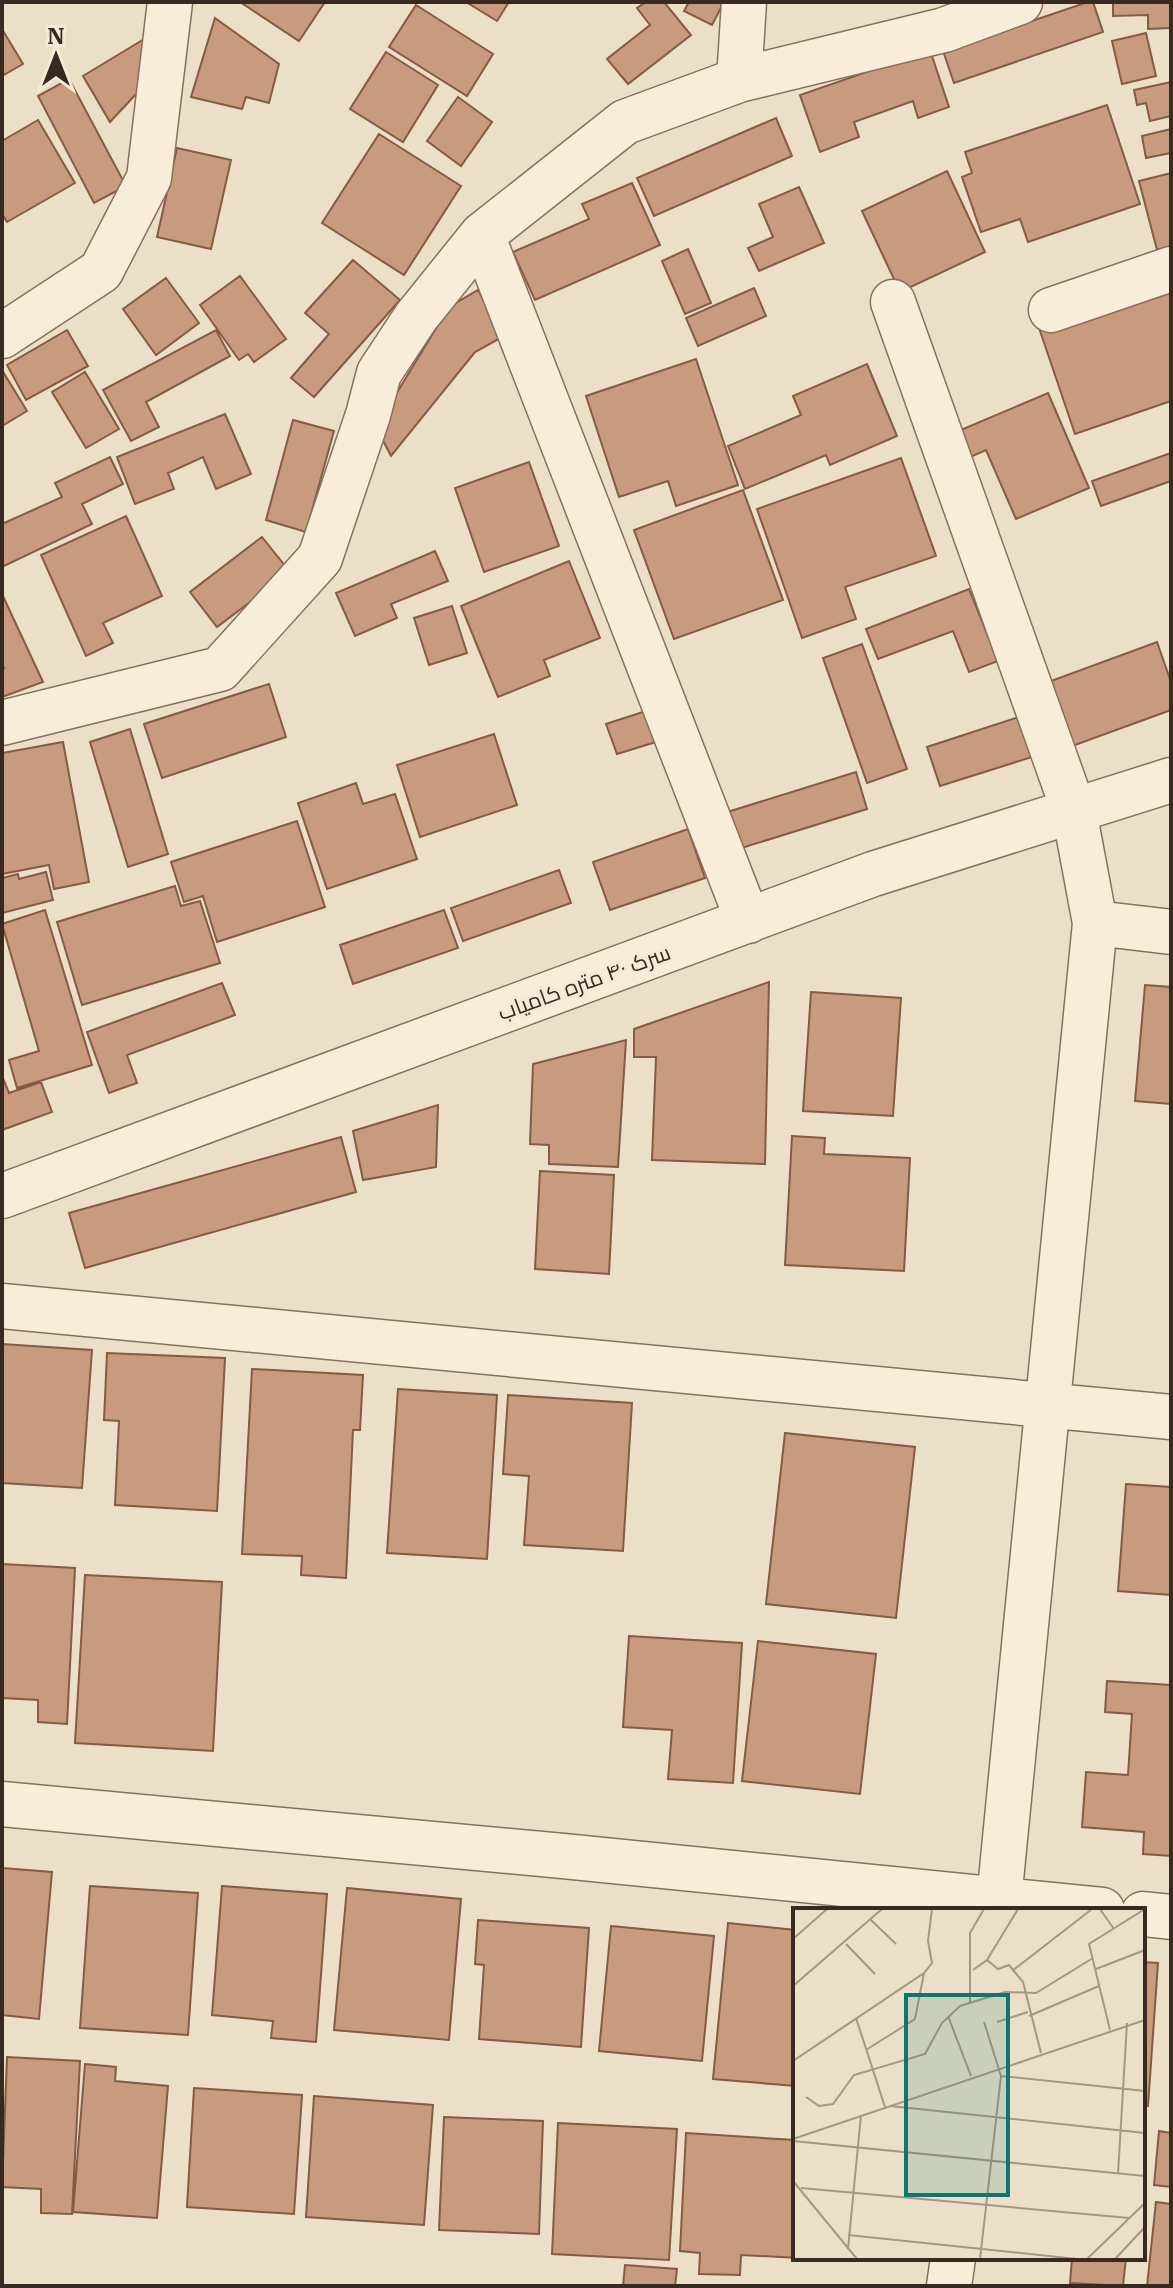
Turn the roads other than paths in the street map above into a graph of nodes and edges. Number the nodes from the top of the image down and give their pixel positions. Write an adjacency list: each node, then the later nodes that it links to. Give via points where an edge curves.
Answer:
1 (170, 2): 9 (street, via 149,178 101,271)
2 (744, 2): 4 (street)
3 (1020, 2): 4 (street, via 944,30)
4 (739, 80): 5 (street, via 625,122)
5 (482, 235): 10 (street, via 379,373 320,558 220,669); 13 (street)
6 (1171, 269): 8 (street)
7 (893, 302): 12 (street)
8 (1051, 310)
9 (2, 336)
10 (2, 723)
11 (1171, 780): 12 (street, سرک ۴۰ متره کامیاب)
12 (1074, 811): 13 (street, سرک ۴۰ متره کامیاب, via 873,874); 14 (street)
13 (748, 921): 16 (street, سرک ۴۰ متره کامیاب)
14 (1095, 923): 15 (street); 18 (street)
15 (1171, 932)
16 (2, 1196)
17 (2, 1306): 18 (street)
18 (1048, 1404): 19 (street); 21 (street)
19 (1171, 1417)
20 (2, 1804): 21 (street)
21 (999, 1905): 22 (street)
22 (1061, 1908)
23 (1145, 1914): 24 (street)
24 (1171, 1917)
25 (953, 2260): 26 (street)
26 (949, 2286)

